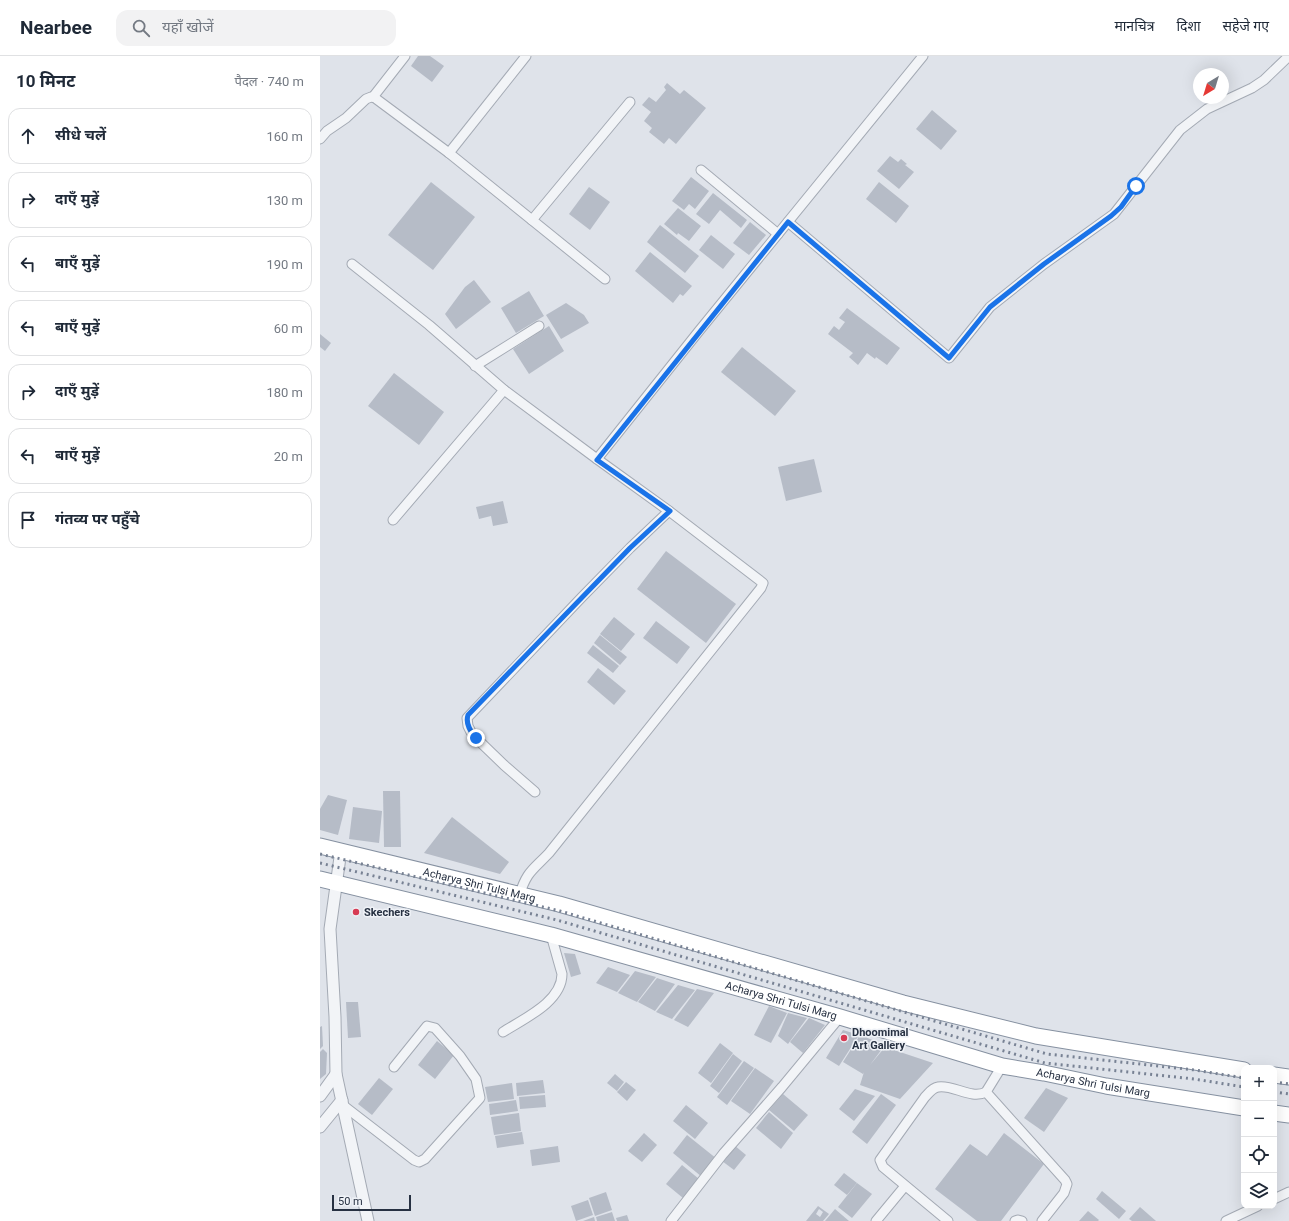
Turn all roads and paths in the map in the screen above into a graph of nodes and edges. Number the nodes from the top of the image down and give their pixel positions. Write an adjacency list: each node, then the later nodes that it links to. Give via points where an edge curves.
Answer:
1 (405, 56): 5 (street)
2 (526, 56): 9 (street)
3 (923, 56): 12 (street)
4 (1289, 56): 12 (street, via 1264,80 1207,109 1180,130 1114,214 990,307 949,358)
5 (373, 97): 7 (street, via 366,99 346,118); 9 (street)
6 (630, 102): 11 (street)
7 (323, 128): 8 (street)
8 (320, 139)
9 (449, 153): 11 (street)
10 (701, 170): 13 (street)
11 (532, 220): 15 (street)
12 (788, 222): 13 (street)
13 (778, 234): 19 (street)
14 (352, 264): 17 (street, via 429,325)
15 (605, 279)
16 (539, 326): 17 (street)
17 (475, 366): 18 (street)
18 (504, 390): 19 (street); 21 (street)
19 (597, 460): 20 (street)
20 (670, 511): 22 (street, via 630,548 467,718 468,726 476,738); 27 (street, via 762,582 762,587 549,853 531,870)
21 (393, 520)
22 (535, 792)
23 (320, 846): 24 (highway, Acharya Shri Tulsi Marg)
24 (341, 850): 26 (street); 27 (highway, Acharya Shri Tulsi Marg)
25 (320, 879): 26 (highway, Acharya Shri Tulsi Marg)
26 (336, 882): 28 (highway, Acharya Shri Tulsi Marg); 34 (street, via 330,929)
27 (519, 896): 33 (highway, Acharya Shri Tulsi Marg, via 559,904 904,1003 1036,1036)
28 (551, 935): 29 (highway, Acharya Shri Tulsi Marg); 30 (street, via 562,974 557,992 552,999)
29 (840, 1017): 31 (highway, Acharya Shri Tulsi Marg); 50 (street, via 723,1154)
30 (502, 1032)
31 (1002, 1066): 37 (street); 40 (highway, Acharya Shri Tulsi Marg)
32 (394, 1067): 39 (street, via 427,1026 435,1028 460,1056 476,1080 480,1098 425,1159 419,1162 414,1160)
33 (1241, 1070)
34 (336, 1074): 38 (street); 39 (street)
35 (1277, 1075): 36 (highway)
36 (1289, 1077)
37 (986, 1092): 44 (street, via 975,1094 938,1087 933,1088 925,1097 880,1160 883,1167); 55 (street, via 1067,1184 1064,1193)
38 (320, 1096)
39 (343, 1103): 43 (street); 49 (street)
40 (1241, 1108)
41 (1277, 1113): 42 (highway)
42 (1289, 1115)
43 (320, 1127)
44 (905, 1186): 51 (street); 52 (street)
45 (1289, 1192): 46 (street)
46 (1277, 1198)
47 (1254, 1209): 48 (street)
48 (1239, 1219): 56 (street)
49 (368, 1221)
50 (671, 1221)
51 (876, 1221)
52 (948, 1221)
53 (1015, 1221): 54 (street)
54 (1022, 1221)
55 (1042, 1221)
56 (1226, 1221)

